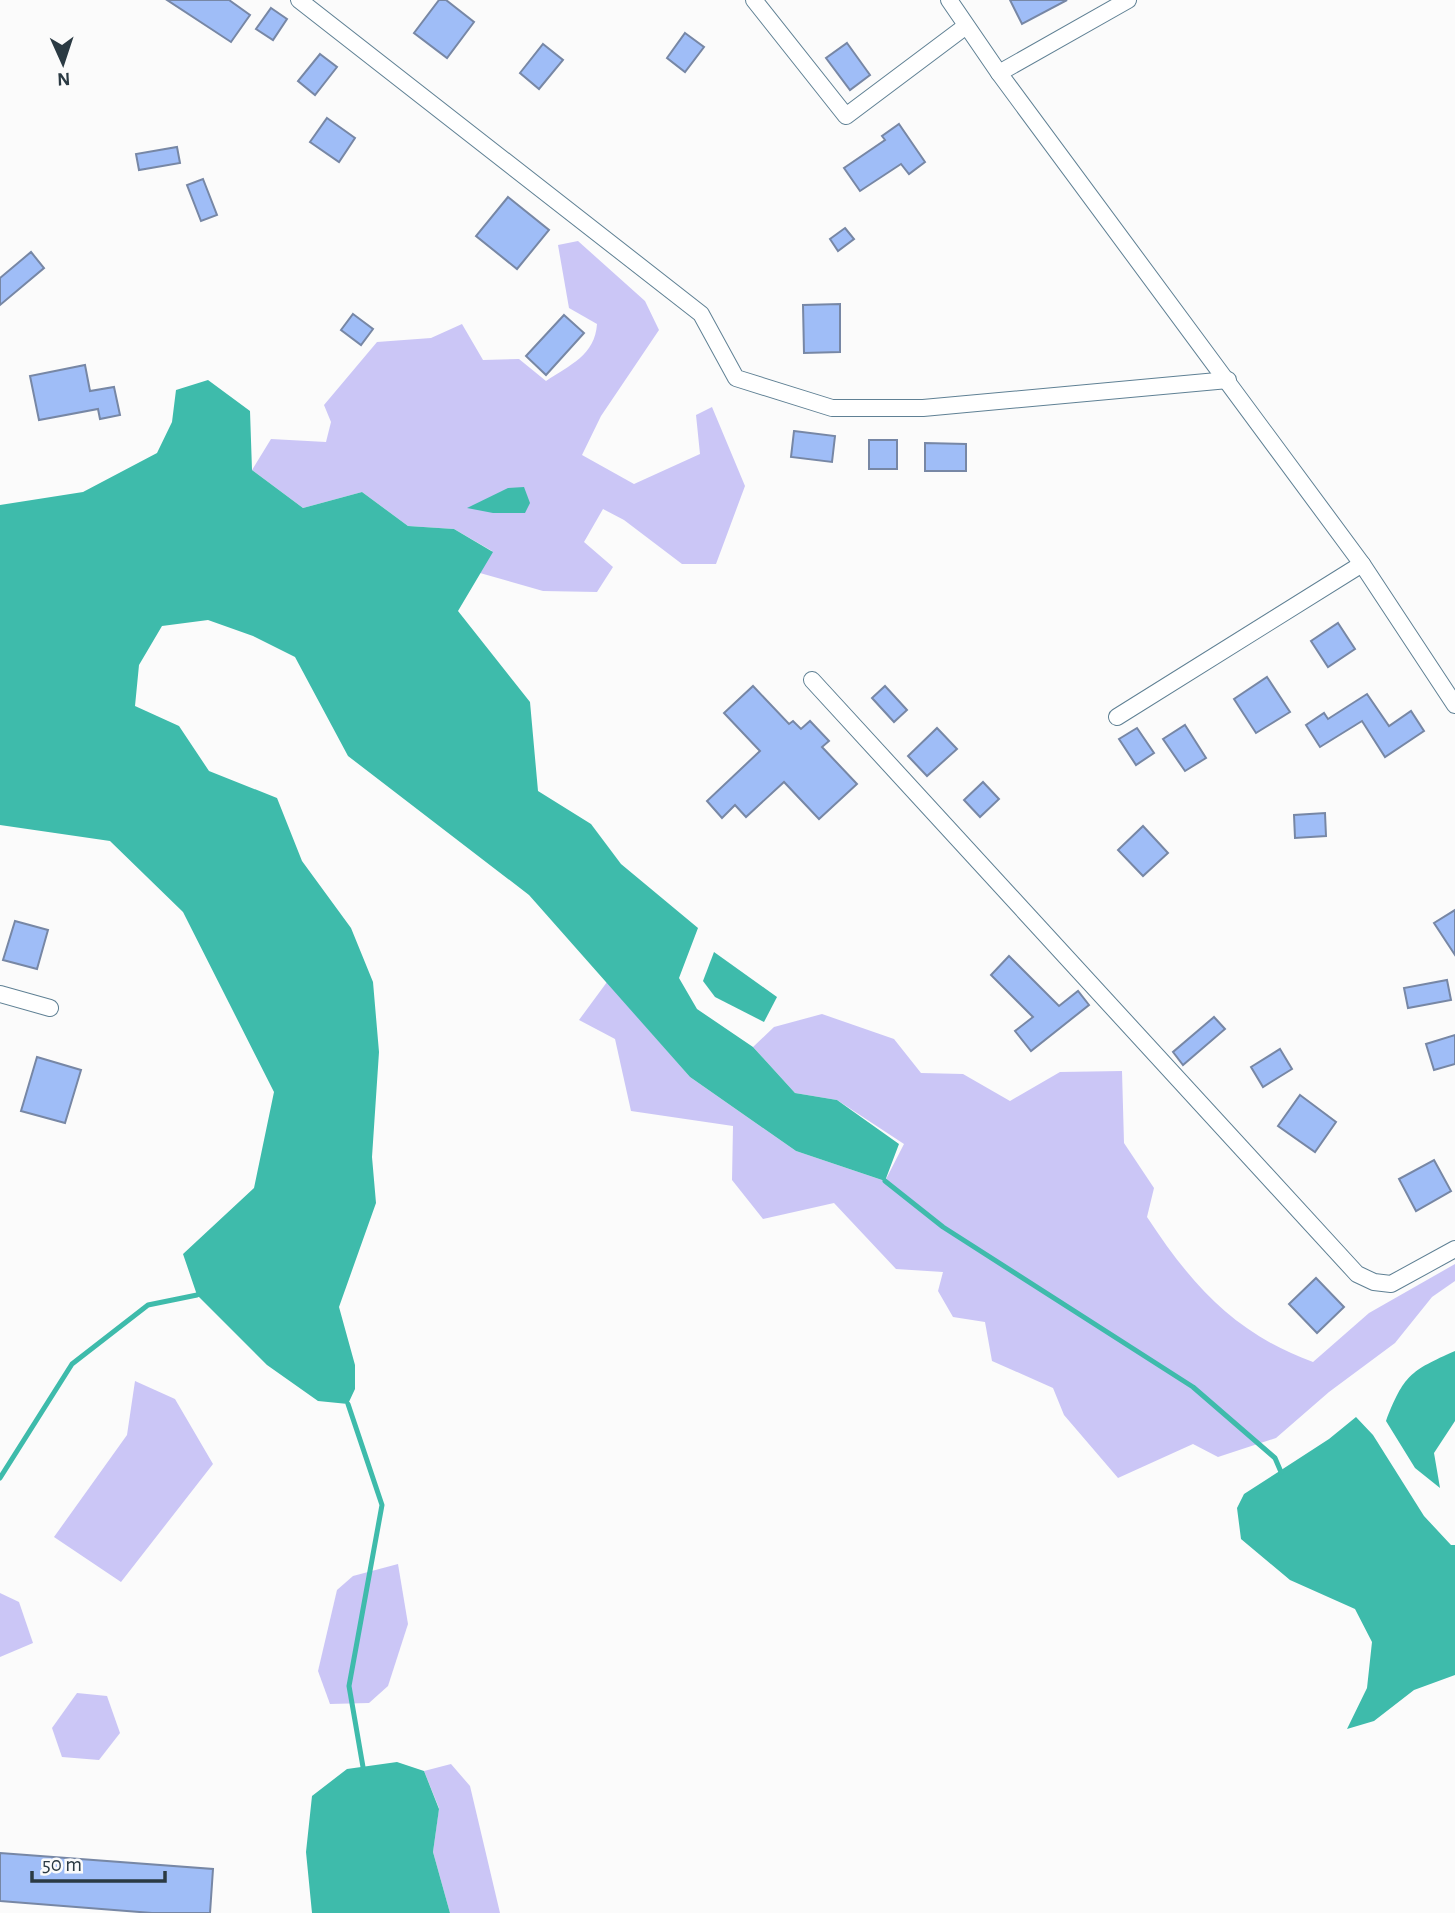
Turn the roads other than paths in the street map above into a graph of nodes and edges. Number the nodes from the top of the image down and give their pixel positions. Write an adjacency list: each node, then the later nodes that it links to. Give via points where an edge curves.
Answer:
1 (299, 0): 7 (street, via 701,314 736,378 832,408 923,408)
2 (754, 0): 5 (street, via 846,116)
3 (948, 0): 5 (street)
4 (1128, 0): 6 (street)
5 (966, 26): 6 (street)
6 (999, 73): 7 (street)
7 (1228, 380): 8 (street)
8 (1362, 564): 10 (street); 11 (street)
9 (812, 680): 14 (street, via 1357,1274 1391,1284)
10 (1455, 705)
11 (1117, 717)
12 (0, 994): 13 (street)
13 (50, 1007)
14 (1455, 1249)

